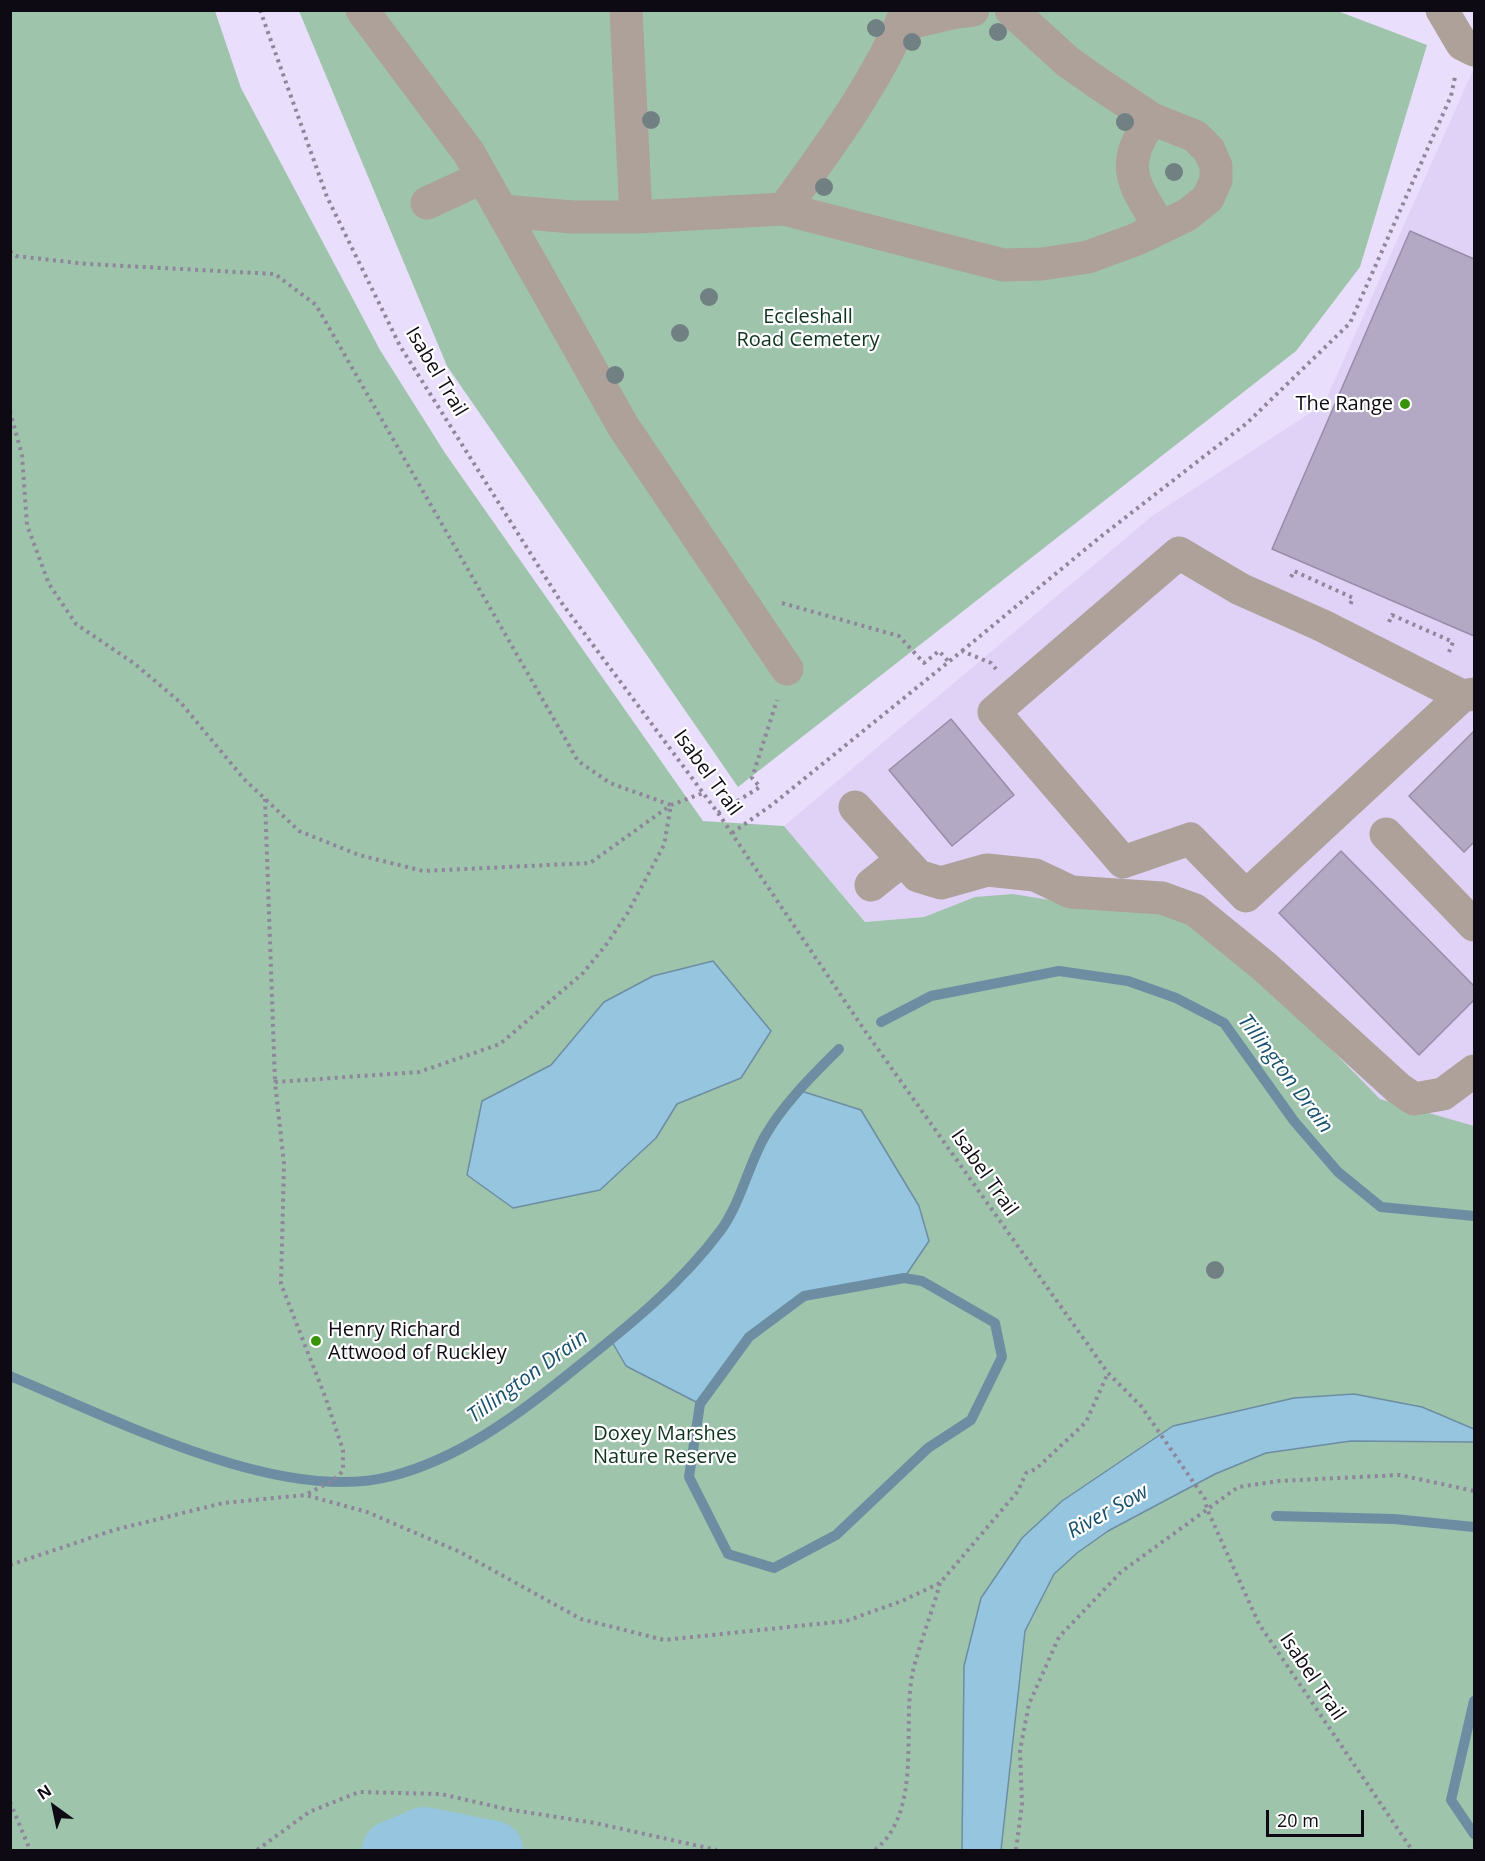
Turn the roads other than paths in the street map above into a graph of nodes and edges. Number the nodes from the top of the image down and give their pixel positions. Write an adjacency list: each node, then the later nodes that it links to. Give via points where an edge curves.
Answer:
1 (362, 10): 9 (street, via 469,153)
2 (626, 10): 13 (street)
3 (973, 10): 6 (street)
4 (1011, 10): 8 (street, via 1068,62)
5 (1442, 10): 7 (street)
6 (904, 18): 11 (street, via 882,66 851,117)
7 (1468, 47)
8 (1152, 119): 14 (street, via 1131,155 1133,179); 14 (street, via 1195,136 1209,150 1216,166 1216,180 1208,198 1187,215)
9 (481, 178): 10 (street); 12 (street)
10 (427, 203)
11 (783, 209): 13 (street); 14 (street, via 1003,265 1088,257)
12 (502, 211): 13 (street); 15 (street, via 623,426)
13 (636, 217)
14 (1160, 227)
15 (787, 669)
16 (1468, 695): 16 (street, via 1240,589 1179,553 994,712 1123,862 1190,839 1246,896)
17 (855, 807): 19 (street)
18 (1386, 834): 21 (street)
19 (901, 861): 20 (street); 22 (street, via 918,876 941,883 987,870 1035,875 1071,892 1162,898 1195,910 1414,1099 1443,1094)
20 (871, 885)
21 (1474, 925)
22 (1474, 1071)

